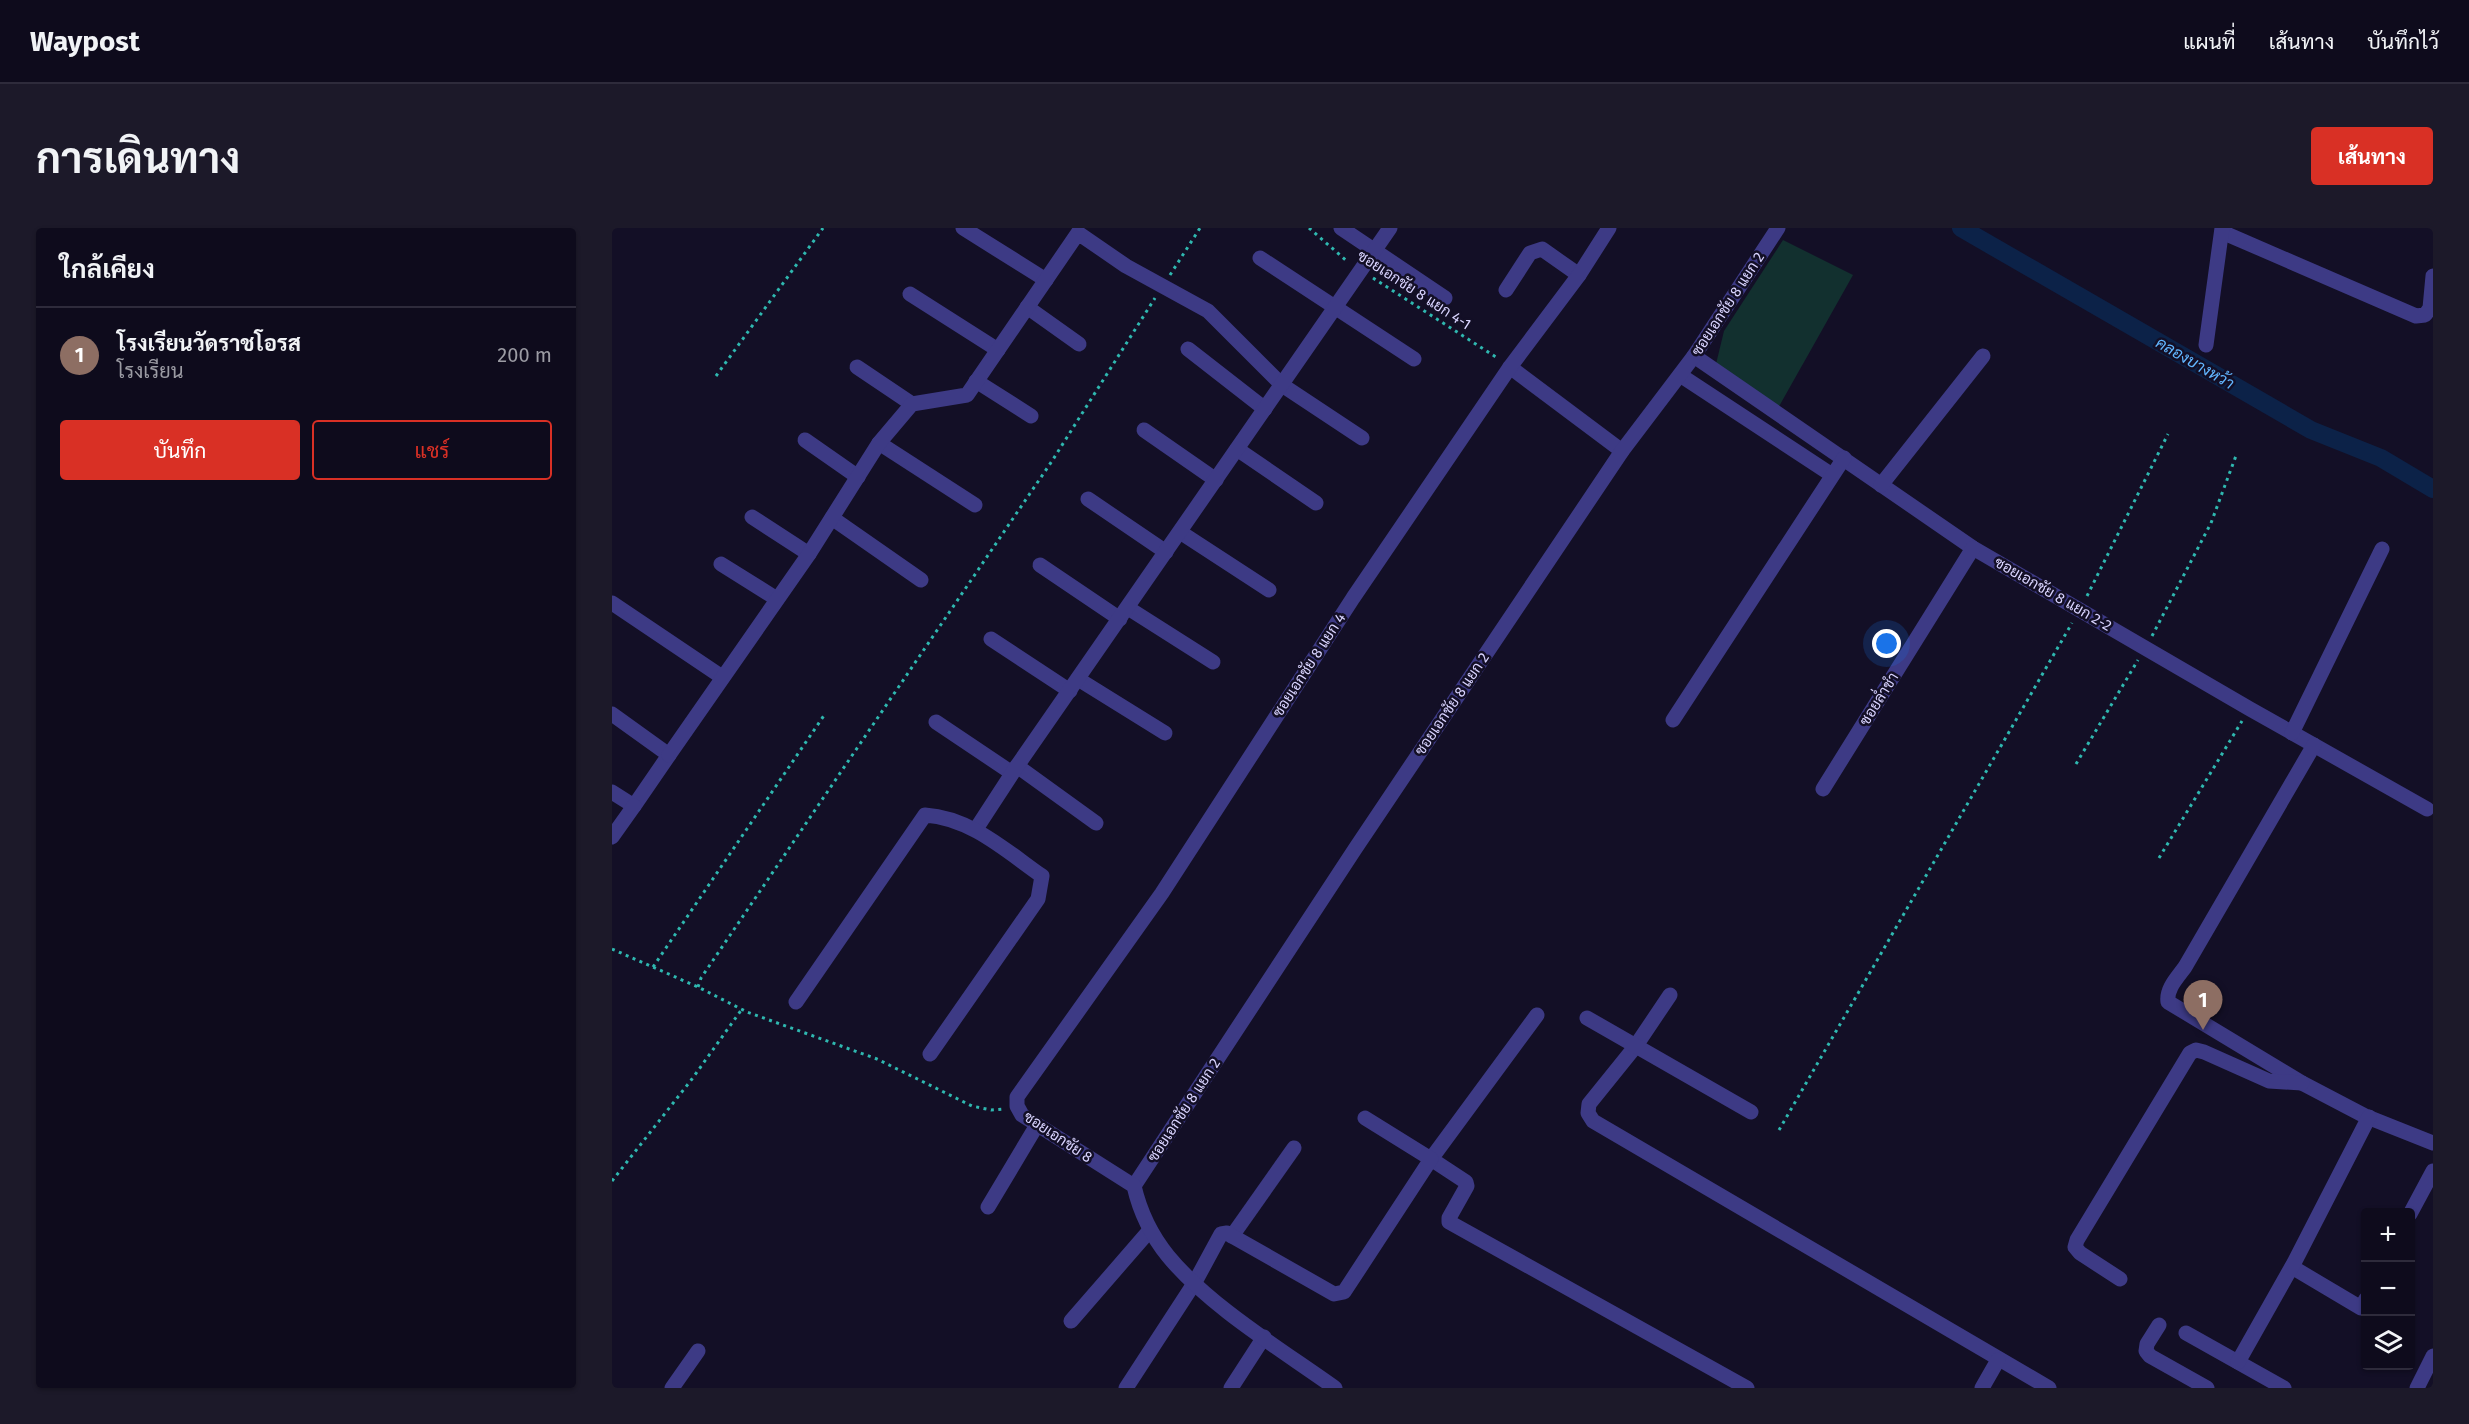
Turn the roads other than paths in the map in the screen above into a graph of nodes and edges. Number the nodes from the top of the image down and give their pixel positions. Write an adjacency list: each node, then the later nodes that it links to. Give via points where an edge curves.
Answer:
1 (963, 228): 12 (street)
2 (1341, 228): 8 (street)
3 (1390, 228): 8 (street)
4 (1610, 228): 10 (street, ซอยเอกชัย 8 แยก 4)
5 (1778, 228): 22 (street, ซอยเอกชัย 8 แยก 2)
6 (1080, 230): 12 (street); 29 (street, via 1126,266 1208,311)
7 (2222, 230): 11 (street, via 2416,316 2425,315 2430,308); 19 (street)
8 (1375, 251): 15 (street); 17 (street)
9 (1260, 258): 17 (street)
10 (1579, 275): 13 (street, via 1542,249 1535,250); 26 (street, ซอยเอกชัย 8 แยก 4)
11 (2433, 276)
12 (1046, 280): 16 (street)
13 (1506, 290)
14 (910, 294): 20 (street)
15 (1445, 298)
16 (1027, 307): 18 (street); 20 (street)
17 (1335, 308): 24 (street); 29 (street)
18 (1078, 344)
19 (2206, 345)
20 (998, 350): 28 (street)
21 (1188, 350): 31 (street)
22 (1694, 356): 27 (street, ซอยเอกชัย 8 แยก 2); 39 (street, ซอยเอกชัย 8 แยก 2-2)
23 (1983, 356): 43 (street)
24 (1414, 359)
25 (857, 367): 30 (street)
26 (1510, 367): 38 (street); 87 (street, ซอยเอกชัย 8 แยก 4, via 1359,588 1162,893 1017,1097)
27 (1680, 375): 38 (street, ซอยเอกชัย 8 แยก 2); 40 (street)
28 (976, 381): 30 (street, via 967,395); 32 (street)
29 (1282, 385): 31 (street); 34 (street)
30 (912, 404): 36 (street)
31 (1265, 409): 37 (street)
32 (1031, 416)
33 (1144, 430): 42 (street)
34 (1362, 438)
35 (805, 440): 41 (street)
36 (879, 443): 41 (street); 46 (street)
37 (1237, 449): 42 (street); 45 (street)
38 (1622, 451): 96 (street, ซอยเอกชัย 8 แยก 2, via 1354,849)
39 (1844, 458): 40 (street); 43 (street, ซอยเอกชัย 8 แยก 2-2)
40 (1832, 475): 66 (street)
41 (858, 477): 48 (street)
42 (1216, 480): 49 (street)
43 (1881, 485): 50 (street, ซอยเอกชัย 8 แยก 2-2)
44 (1088, 500): 52 (street)
45 (1316, 503)
46 (975, 505)
47 (752, 517): 53 (street)
48 (832, 518): 53 (street); 56 (street)
49 (1180, 532): 52 (street); 57 (street)
50 (1973, 548): 69 (street, ซอยเอกชัย 8 แยก 2-2); 73 (street, ซอยล่ำชำ)
51 (2382, 549): 69 (street)
52 (1166, 552): 60 (street)
53 (809, 554): 58 (street)
54 (721, 564): 58 (street)
55 (1040, 566): 60 (street)
56 (921, 580)
57 (1269, 590)
58 (777, 599): 63 (street)
59 (612, 603): 63 (street)
60 (1124, 613): 62 (street); 64 (street)
61 (991, 639): 64 (street)
62 (1213, 663)
63 (722, 677): 71 (street)
64 (1074, 685): 68 (street); 72 (street)
65 (612, 714): 71 (street)
66 (1672, 720)
67 (936, 722): 72 (street)
68 (1165, 733)
69 (2292, 733): 70 (street, ซอยเอกชัย 8 แยก 2-2)
70 (2314, 745): 76 (street, ซอยเอกชัย 8 แยก 2-2); 86 (street, via 2167,995 2168,1002)
71 (669, 754): 75 (street)
72 (1014, 770): 77 (street); 78 (street)
73 (1823, 789)
74 (612, 792): 75 (street)
75 (634, 806): 79 (street)
76 (2427, 809)
77 (1096, 823)
78 (976, 829): 81 (street, via 941,816 925,815); 85 (street, via 1042,876 1038,899)
79 (612, 837)
80 (1670, 995): 84 (street)
81 (796, 1002)
82 (1537, 1015): 94 (street)
83 (1587, 1018): 84 (street)
84 (1635, 1047): 88 (street); 111 (street, via 1589,1104 1588,1113 1593,1121)
85 (930, 1054)
86 (2302, 1083): 89 (street); 102 (street, via 2270,1081 2204,1052 2190,1053 2077,1240 2075,1247 2080,1252)
87 (1017, 1106): 91 (street, ซอยเอกชัย 8, via 1022,1115)
88 (1751, 1112)
89 (2369, 1117): 92 (street); 101 (street)
90 (1365, 1118): 94 (street)
91 (1037, 1125): 96 (street, ซอยเอกชัย 8); 97 (street)
92 (2433, 1143)
93 (1294, 1148): 100 (street)
94 (1431, 1159): 100 (street, via 1344,1292 1334,1294); 117 (street, via 1466,1182 1466,1190 1449,1218 1452,1224)
95 (2433, 1171): 98 (street)
96 (1134, 1186): 99 (street, via 1139,1209)
97 (988, 1207)
98 (2413, 1208)
99 (1150, 1230): 103 (street, via 1168,1256); 105 (street)
100 (1232, 1236): 103 (street, via 1221,1234)
101 (2292, 1267): 104 (street); 112 (street)
102 (2120, 1279)
103 (1195, 1282): 108 (street); 114 (street)
104 (2361, 1308)
105 (1071, 1321)
106 (2159, 1325): 120 (street, via 2146,1351)
107 (2186, 1333): 112 (street)
108 (1264, 1337): 115 (street); 116 (street)
109 (699, 1351): 113 (street)
110 (2433, 1356): 122 (street)
111 (1998, 1360): 118 (street); 119 (street)
112 (2238, 1362): 121 (street)
113 (672, 1388)
114 (1126, 1388)
115 (1231, 1388)
116 (1335, 1388)
117 (1747, 1388)
118 (1982, 1388)
119 (2049, 1388)
120 (2207, 1388)
121 (2284, 1388)
122 (2417, 1388)

